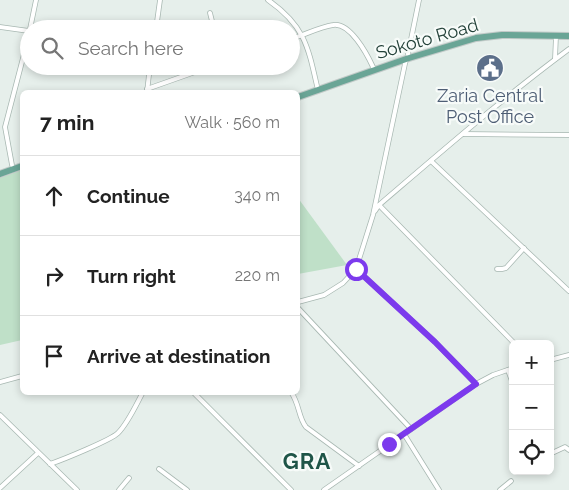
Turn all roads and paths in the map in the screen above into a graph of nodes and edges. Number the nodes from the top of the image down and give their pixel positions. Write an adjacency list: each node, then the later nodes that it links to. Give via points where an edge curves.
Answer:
1 (36, 0): 6 (street)
2 (160, 0): 7 (street)
3 (268, 0): 9 (street)
4 (419, 0): 17 (street)
5 (210, 13): 8 (street)
6 (32, 20)
7 (157, 20)
8 (212, 20)
9 (291, 20)
10 (0, 27): 11 (street)
11 (20, 31)
12 (300, 32): 14 (street)
13 (569, 34): 15 (main road, Sokoto Road); 17 (main road, Sokoto Road, via 485,32)
14 (302, 35): 19 (street, via 334,25 341,26 359,42); 23 (street, via 307,43)
15 (556, 36): 17 (main road, Sokoto Road, via 476,38); 18 (street)
16 (569, 48): 18 (street)
17 (407, 57): 19 (main road, Sokoto Road); 27 (main road, Sokoto Road); 39 (street)
18 (555, 59): 30 (street)
19 (373, 66): 23 (main road, Sokoto Road)
20 (20, 68): 28 (street)
21 (149, 75): 24 (street)
22 (189, 75): 25 (street)
23 (317, 86): 26 (main road, Sokoto Road)
24 (147, 90)
25 (150, 90)
26 (300, 92)
27 (300, 96)
28 (6, 123): 29 (street); 34 (street)
29 (0, 124)
30 (463, 134): 31 (street); 32 (street)
31 (569, 135)
32 (431, 161): 38 (street); 40 (street)
33 (20, 163): 34 (main road)
34 (12, 165): 36 (main road)
35 (20, 167): 37 (main road)
36 (0, 170)
37 (0, 174)
38 (379, 205): 39 (street); 46 (street)
39 (372, 215): 41 (street)
40 (524, 248): 42 (street, via 506,268); 43 (street)
41 (356, 269): 44 (street, via 343,283 324,295); 52 (street)
42 (497, 269)
43 (569, 291)
44 (300, 301)
45 (300, 310): 57 (street)
46 (511, 340)
47 (569, 355): 48 (street)
48 (554, 359)
49 (509, 369): 52 (street)
50 (20, 377): 51 (street)
51 (0, 382)
52 (476, 384): 57 (street)
53 (141, 395): 62 (street, via 114,436)
54 (196, 395): 71 (street)
55 (293, 395): 63 (street, via 306,427)
56 (0, 414): 61 (street)
57 (411, 429): 58 (street)
58 (404, 434): 63 (street); 73 (street)
59 (569, 450): 60 (street, via 565,447)
60 (554, 452)
61 (38, 453): 62 (street); 67 (street)
62 (50, 464): 68 (street)
63 (359, 466): 72 (street)
64 (159, 468): 70 (street)
65 (129, 478): 69 (street)
66 (511, 481): 74 (street)
67 (0, 488)
68 (77, 490)
69 (119, 490)
70 (187, 490)
71 (291, 490)
72 (324, 490)
73 (439, 490)
74 (500, 490)

